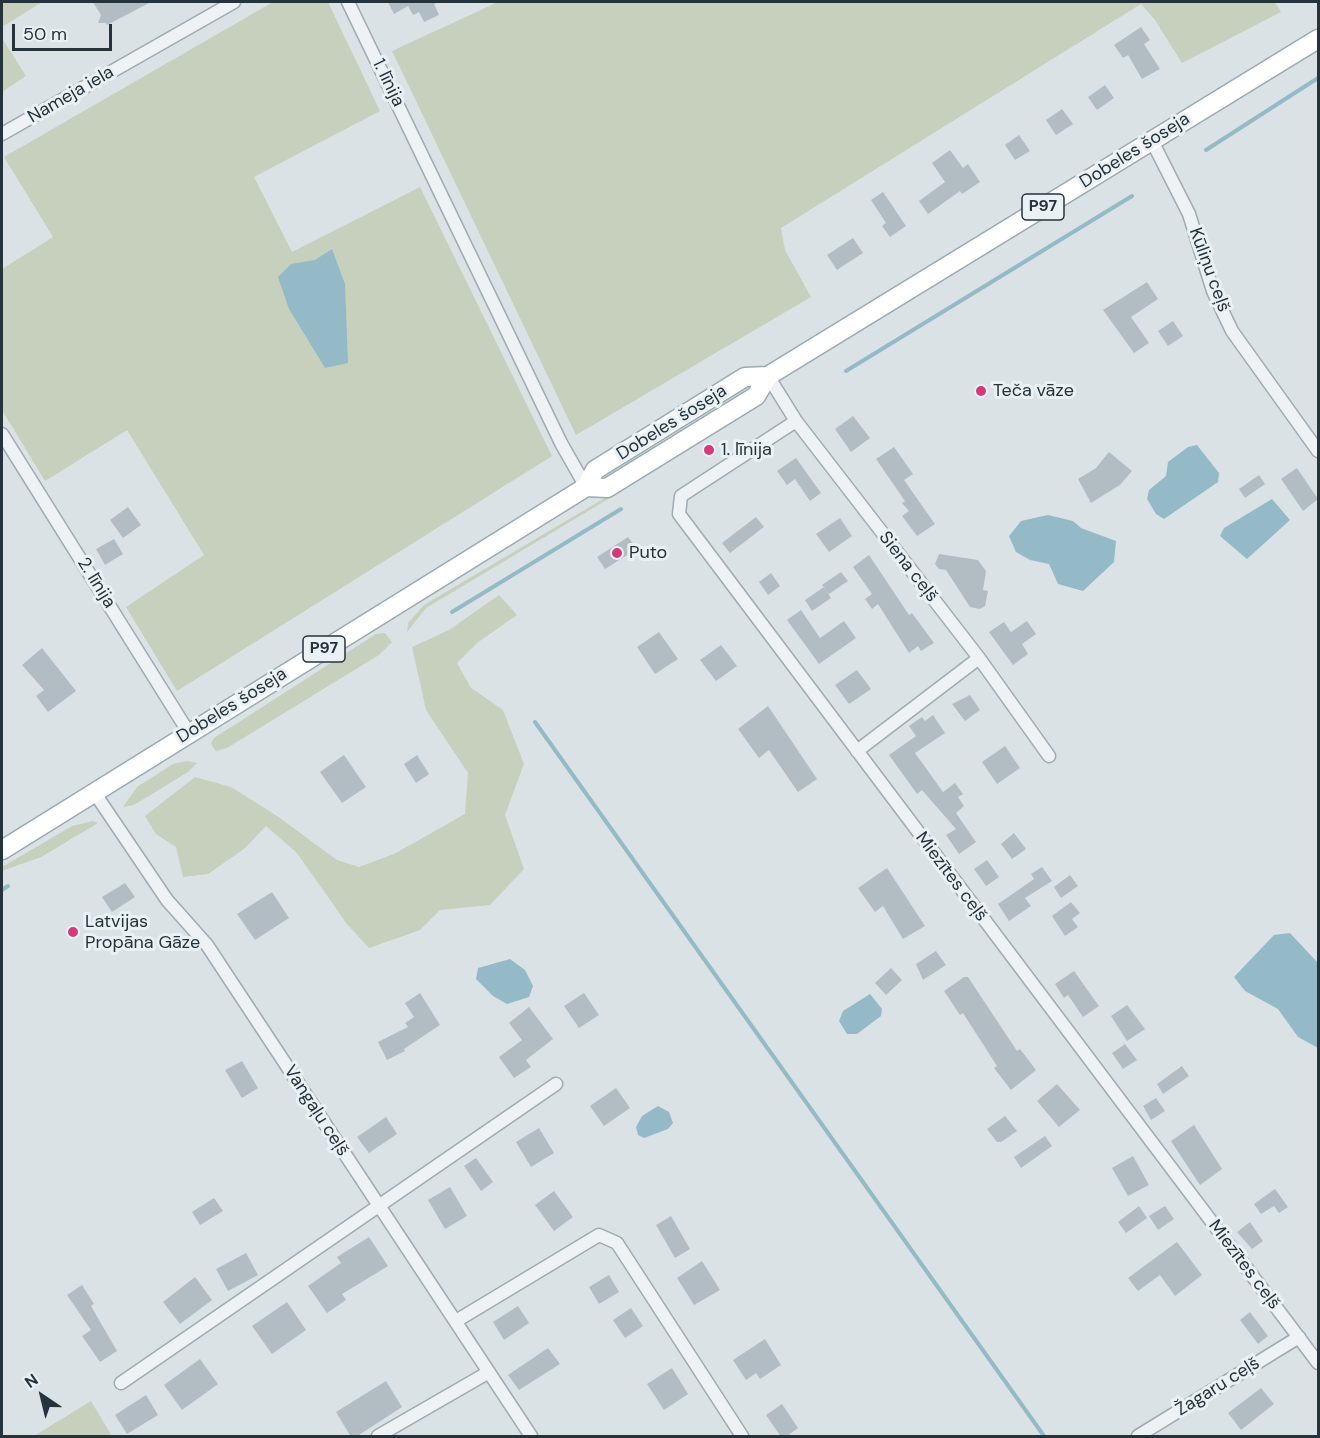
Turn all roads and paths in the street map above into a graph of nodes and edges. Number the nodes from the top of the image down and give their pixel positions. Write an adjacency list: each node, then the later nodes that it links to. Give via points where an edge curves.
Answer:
1 (234, 2): 4 (street, Nameja iela)
2 (348, 2): 10 (street, 1. līnija)
3 (1318, 39): 5 (main road, Dobeles šoseja / P97)
4 (2, 134)
5 (1152, 141): 6 (main road, Dobeles šoseja / P97); 9 (street, Kūliņu ceļš, via 1189,214 1213,291 1232,331)
6 (768, 376): 7 (street, Siena ceļš); 10 (main road, Dobeles šoseja / P97, via 745,377 595,470)
7 (796, 421): 11 (street, Siena ceļš); 13 (street, Miezītes ceļš, via 681,496 679,514)
8 (2, 434): 12 (street, 2. līnija)
9 (1318, 451)
10 (586, 488): 12 (main road, Dobeles šoseja / P97)
11 (978, 658): 13 (street); 14 (street, Siena ceļš)
12 (189, 733): 15 (main road, Dobeles šoseja / P97)
13 (857, 751): 20 (street, Miezītes ceļš)
14 (1048, 756)
15 (94, 792): 16 (main road, Dobeles šoseja / P97); 18 (street, Vangaļu ceļš, via 167,900 207,945)
16 (2, 850)
17 (556, 1084): 18 (street)
18 (380, 1208): 19 (street, Vangaļu ceļš); 23 (street)
19 (456, 1321): 22 (street, Vangaļu ceļš); 26 (street, via 599,1235 617,1243)
20 (1299, 1337): 21 (street, Miezītes ceļš); 27 (street, Žagaru ceļš)
21 (1318, 1363)
22 (489, 1372): 24 (street); 25 (street, Vangaļu ceļš)
23 (122, 1383)
24 (378, 1437)
25 (531, 1437)
26 (742, 1437)
27 (1138, 1437)

